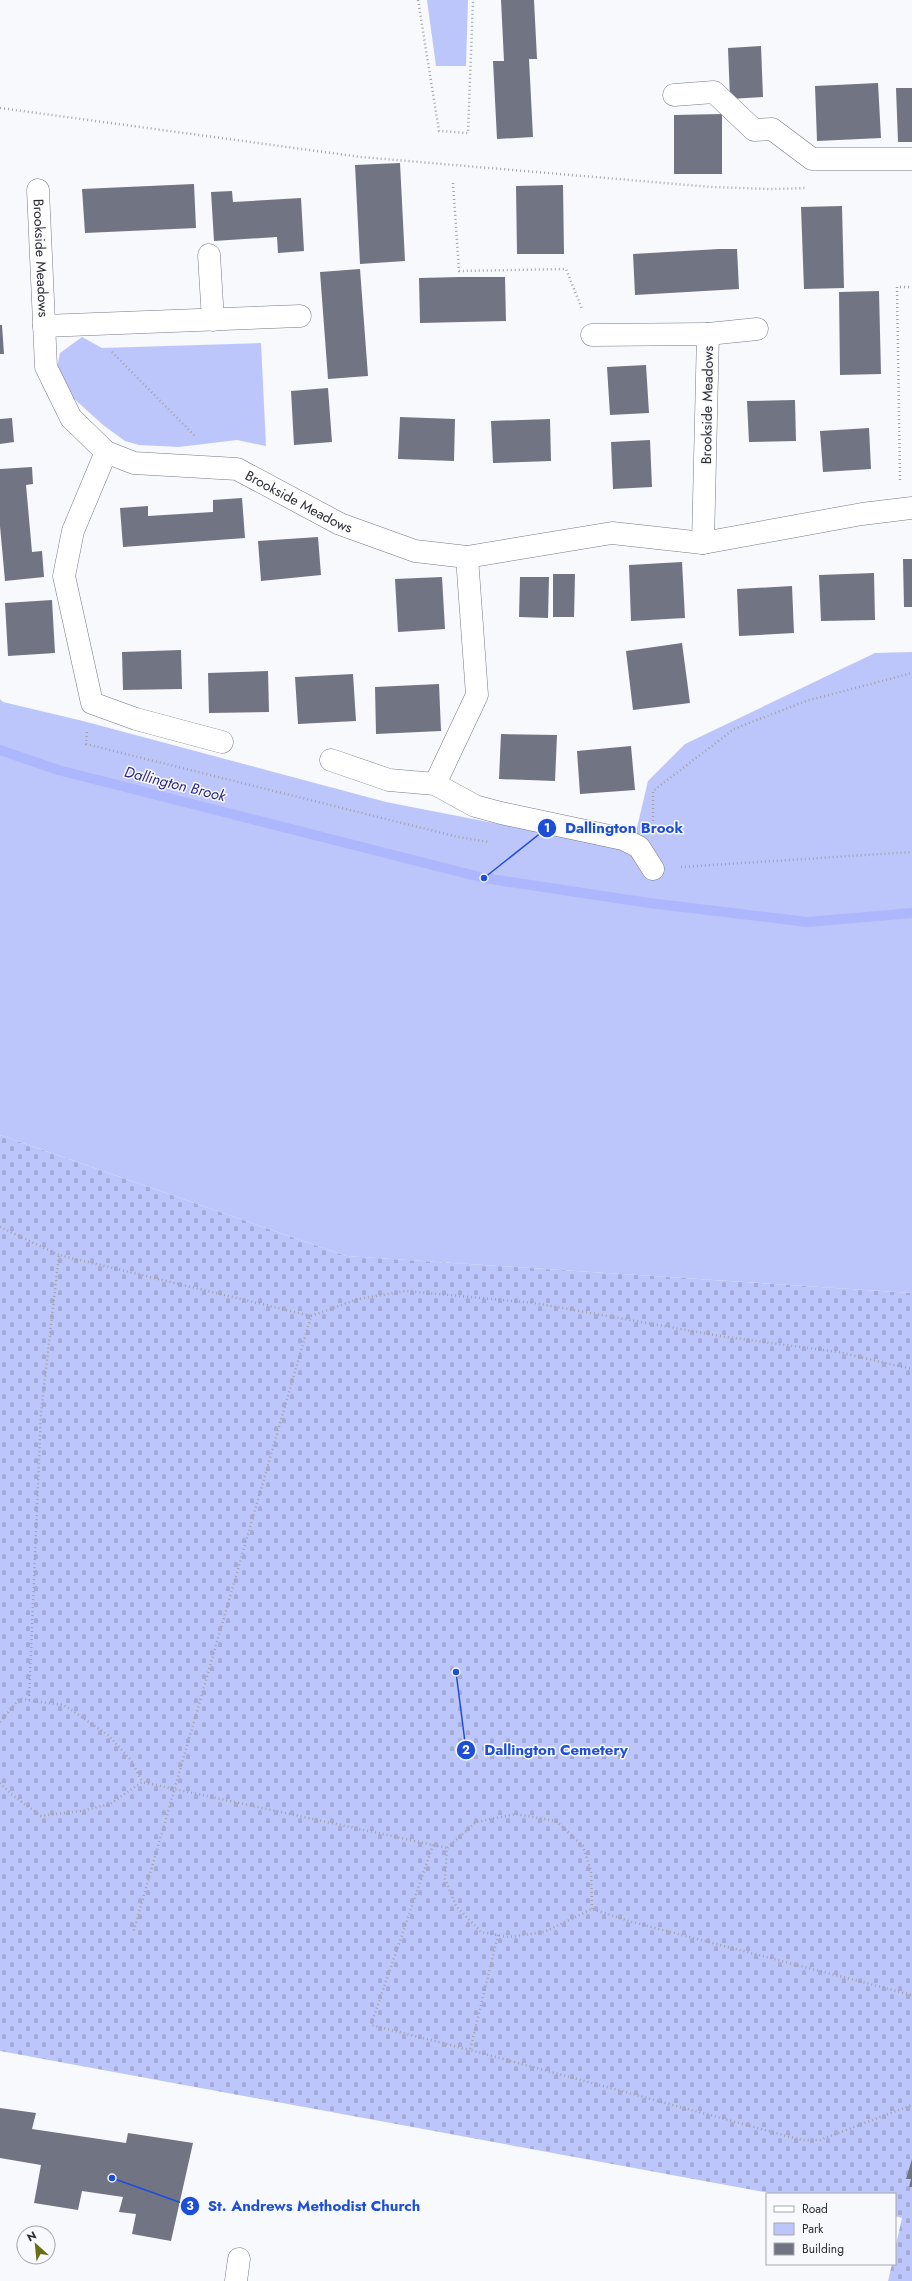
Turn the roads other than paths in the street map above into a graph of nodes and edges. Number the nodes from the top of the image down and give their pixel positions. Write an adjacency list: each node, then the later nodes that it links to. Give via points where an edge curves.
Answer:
1 (674, 95): 2 (street, via 714,92 754,130 772,129 812,159)
2 (912, 159)
3 (38, 190): 7 (street, Brookside Meadows)
4 (209, 254): 6 (street)
5 (300, 316): 6 (street, Brookside Meadows)
6 (213, 320): 7 (street, Brookside Meadows)
7 (44, 326): 11 (street, Brookside Meadows, via 46,367 71,418)
8 (757, 329): 9 (street)
9 (708, 334): 10 (street, Brookside Meadows); 13 (street, Brookside Meadows)
10 (592, 335)
11 (106, 452): 14 (street, Brookside Meadows, via 134,463 238,469 340,524 415,551); 15 (street, via 73,531 64,576 92,703 136,719)
12 (906, 509): 13 (street, Brookside Meadows)
13 (703, 543): 14 (street, Brookside Meadows, via 612,533)
14 (467, 558): 17 (street, via 477,695)
15 (222, 742)
16 (331, 760): 17 (street, via 389,780)
17 (435, 784): 18 (street, via 475,806 623,839 639,846)
18 (653, 870)
19 (239, 2259): 20 (street)
20 (236, 2281)

